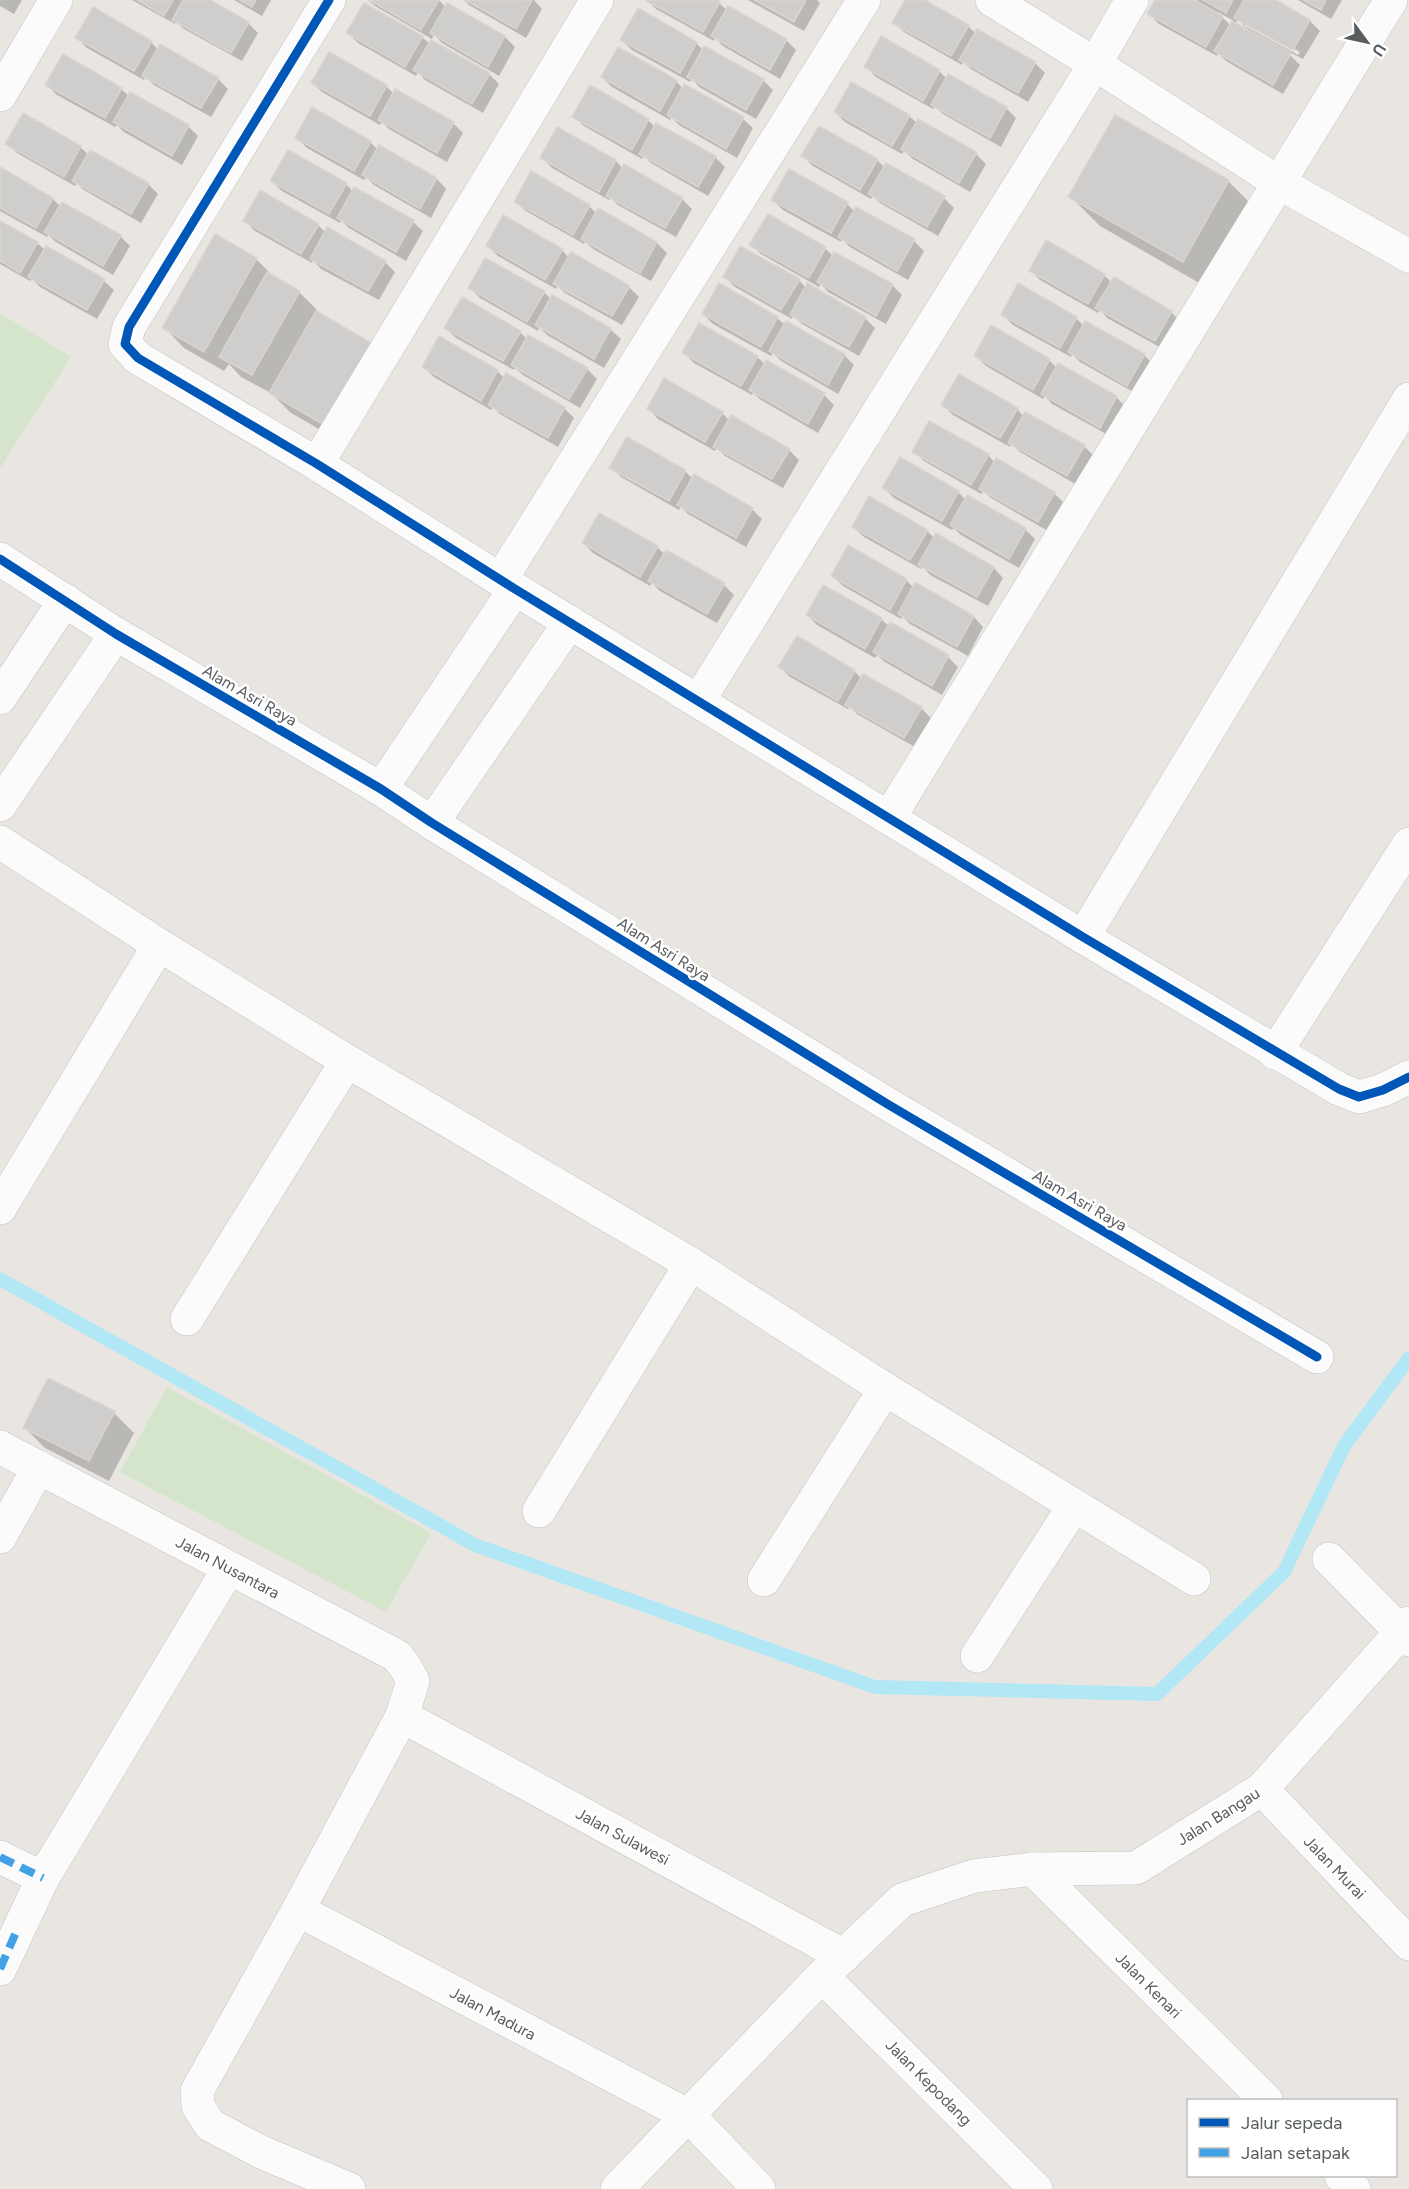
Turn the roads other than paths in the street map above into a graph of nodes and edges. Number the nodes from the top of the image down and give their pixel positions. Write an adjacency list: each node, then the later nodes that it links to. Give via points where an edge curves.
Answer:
1 (56, 0): 9 (street)
2 (329, 0): 13 (street, via 129,327 125,344 138,357)
3 (597, 0): 13 (street)
4 (864, 0): 15 (street)
5 (992, 0): 8 (street)
6 (1132, 0): 8 (street)
7 (1391, 0): 10 (street)
8 (1095, 64): 10 (street); 20 (street)
9 (0, 95)
10 (1279, 183): 11 (street); 23 (street)
11 (1409, 256)
12 (1409, 399): 27 (street)
13 (316, 464): 15 (street)
14 (0, 559): 16 (street, Alam Asri Raya)
15 (508, 584): 17 (street); 21 (street)
16 (65, 600): 18 (street, Alam Asri Raya); 19 (street)
17 (570, 621): 20 (street); 24 (street)
18 (116, 634): 21 (street, Alam Asri Raya); 22 (street)
19 (0, 698)
20 (699, 700): 23 (street)
21 (381, 789): 24 (street, Alam Asri Raya)
22 (0, 806)
23 (889, 818): 27 (street)
24 (432, 824): 35 (street, Alam Asri Raya, via 889,1105)
25 (0, 842): 28 (street)
26 (1404, 863): 29 (street)
27 (1083, 937): 29 (street)
28 (159, 945): 30 (street); 32 (street)
29 (1275, 1053): 31 (street, via 1359,1097)
30 (347, 1060): 33 (street); 34 (street)
31 (1409, 1077)
32 (0, 1209)
33 (690, 1264): 36 (street); 40 (street)
34 (187, 1319)
35 (1317, 1357)
36 (885, 1389): 39 (street); 45 (street)
37 (0, 1447): 38 (street, Jalan Nusantara)
38 (39, 1467): 41 (street); 43 (street, Jalan Nusantara)
39 (1074, 1506): 44 (street); 47 (street)
40 (539, 1511)
41 (0, 1537)
42 (1329, 1558): 46 (street)
43 (229, 1568): 48 (street, Jalan Nusantara, via 397,1656 413,1681); 52 (street)
44 (1194, 1579)
45 (764, 1580)
46 (1406, 1631): 49 (street, Jalan Bangau)
47 (977, 1656)
48 (402, 1716): 53 (street); 55 (street, Jalan Sulawesi)
49 (1262, 1790): 51 (street, Jalan Bangau, via 1136,1868); 54 (street, Jalan Murai)
50 (0, 1857): 52 (street)
51 (1033, 1869): 55 (street, Jalan Bangau, via 974,1876 902,1900); 57 (street, Jalan Kenari)
52 (43, 1878): 56 (street)
53 (298, 1910): 58 (street, Jalan Madura); 60 (street, via 197,2091 198,2106 210,2125 261,2152)
54 (1409, 1944)
55 (833, 1966): 58 (street, Jalan Bangau); 63 (street, Jalan Kepodang)
56 (0, 1969)
57 (1265, 2099)
58 (689, 2116): 61 (street, Jalan Bangau); 62 (street, Jalan Madura)
59 (1343, 2177): 64 (street)
60 (349, 2189)
61 (617, 2189)
62 (759, 2189)
63 (1036, 2189)
64 (1354, 2189)

